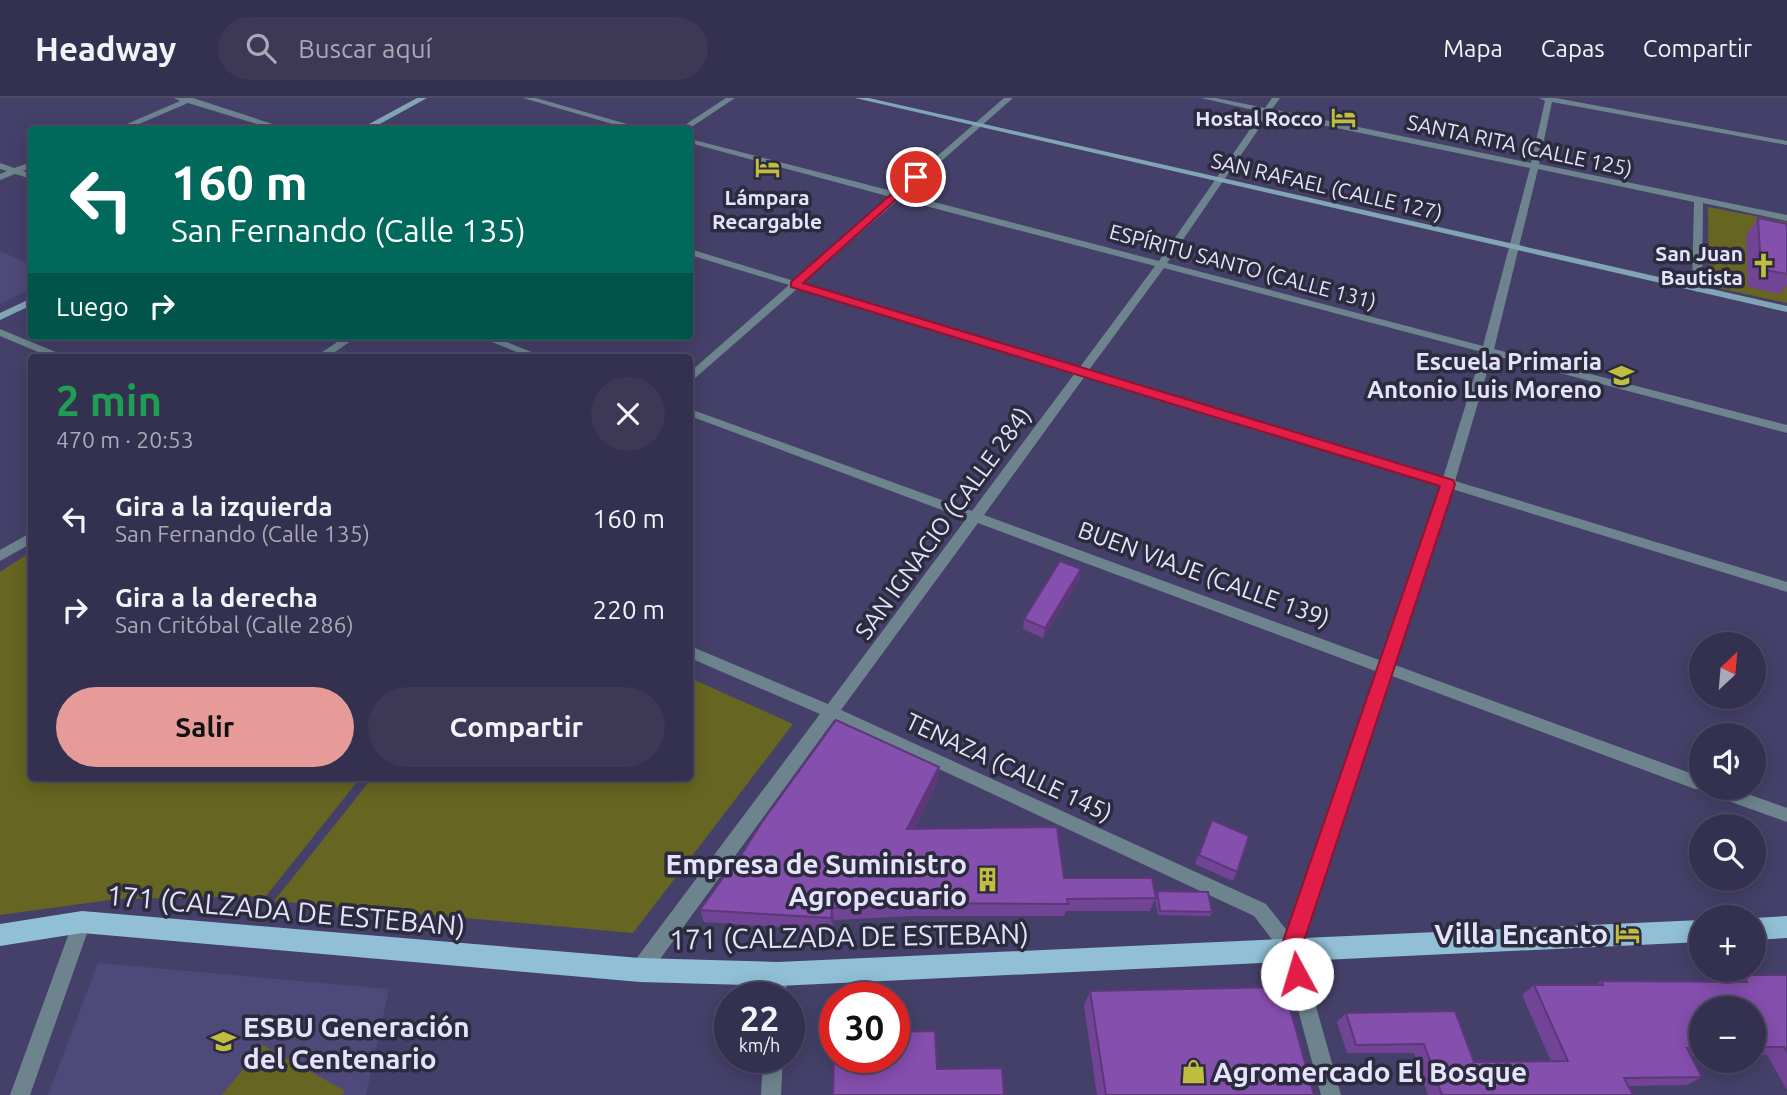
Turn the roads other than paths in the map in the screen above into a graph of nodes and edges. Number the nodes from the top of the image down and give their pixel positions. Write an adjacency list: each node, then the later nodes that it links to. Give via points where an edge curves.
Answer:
1 (178, 98): 10 (street)
2 (423, 98): 15 (street)
3 (527, 98): 16 (street)
4 (731, 98): 17 (street)
5 (859, 98): 12 (street, SAN RAFAEL (CALLE 127))
6 (1009, 98): 12 (street)
7 (1205, 98): 11 (street, SANTA RITA (CALLE 125))
8 (1276, 98): 11 (street, SAN IGNACIO (CALLE 284))
9 (1547, 98): 19 (street); 22 (street)
10 (191, 99): 13 (street); 14 (street)
11 (1267, 111): 22 (street, SANTA RITA (CALLE 125)); 26 (street, SAN IGNACIO (CALLE 284))
12 (978, 125): 26 (street, SAN RAFAEL (CALLE 127)); 27 (street)
13 (127, 126)
14 (274, 126)
15 (370, 126)
16 (630, 126)
17 (687, 126)
18 (693, 142): 27 (street, ESPÍRITU SANTO (CALLE 131))
19 (1787, 143)
20 (0, 166): 23 (street)
21 (28, 166): 23 (street)
22 (1536, 166): 28 (street, SANTA RITA (CALLE 125)); 30 (street)
23 (14, 171): 24 (street); 25 (street)
24 (28, 176)
25 (0, 177)
26 (1221, 179): 30 (street, SAN RAFAEL (CALLE 127)); 32 (street, SAN IGNACIO (CALLE 284))
27 (896, 194): 32 (street, ESPÍRITU SANTO (CALLE 131)); 33 (street)
28 (1699, 200): 29 (street, SANTA RITA (CALLE 125)); 34 (street)
29 (1787, 218)
30 (1517, 248): 34 (street, SAN RAFAEL (CALLE 127)); 41 (street)
31 (693, 253): 33 (street)
32 (1162, 264): 41 (street, ESPÍRITU SANTO (CALLE 131)); 45 (street, SAN IGNACIO (CALLE 284))
33 (795, 284): 45 (street); 46 (street)
34 (1697, 289): 36 (street, SAN RAFAEL (CALLE 127))
35 (28, 303): 37 (street)
36 (1787, 309)
37 (0, 317)
38 (0, 332): 42 (street)
39 (347, 340): 43 (street)
40 (493, 340): 44 (street)
41 (1489, 351): 48 (street, ESPÍRITU SANTO (CALLE 131)); 49 (street)
42 (51, 354)
43 (325, 354)
44 (531, 354)
45 (1081, 373): 49 (street); 50 (street, SAN IGNACIO (CALLE 284))
46 (693, 374)
47 (693, 413): 50 (street, BUEN VIAJE (CALLE 139))
48 (1787, 429)
49 (1448, 484): 53 (street); 55 (street)
50 (976, 516): 55 (street, BUEN VIAJE (CALLE 139)); 56 (street, SAN IGNACIO (CALLE 284))
51 (28, 539): 52 (street)
52 (0, 556)
53 (1787, 587)
54 (693, 653): 56 (street, TENAZA (CALLE 145))
55 (1385, 667): 57 (street, BUEN VIAJE (CALLE 139)); 65 (street)
56 (833, 713): 65 (street, TENAZA (CALLE 145), via 1260,910); 66 (street, SAN IGNACIO (CALLE 284))
57 (1689, 780)
58 (1745, 800): 59 (street)
59 (1787, 815)
60 (82, 922): 64 (main road, 171 (CALZADA DE ESTEBAN)); 66 (main road, 171 (CALZADA DE ESTEBAN)); 70 (street)
61 (1787, 927): 62 (main road)
62 (1766, 928)
63 (1689, 932): 65 (main road, 171 (CALZADA DE ESTEBAN))
64 (0, 935)
65 (1290, 950): 67 (main road, 171 (CALZADA DE ESTEBAN)); 72 (street)
66 (640, 970): 67 (main road, 171 (CALZADA DE ESTEBAN))
67 (778, 974): 68 (street)
68 (777, 982)
69 (772, 1073): 71 (street)
70 (20, 1095)
71 (771, 1095)
72 (1331, 1095)

